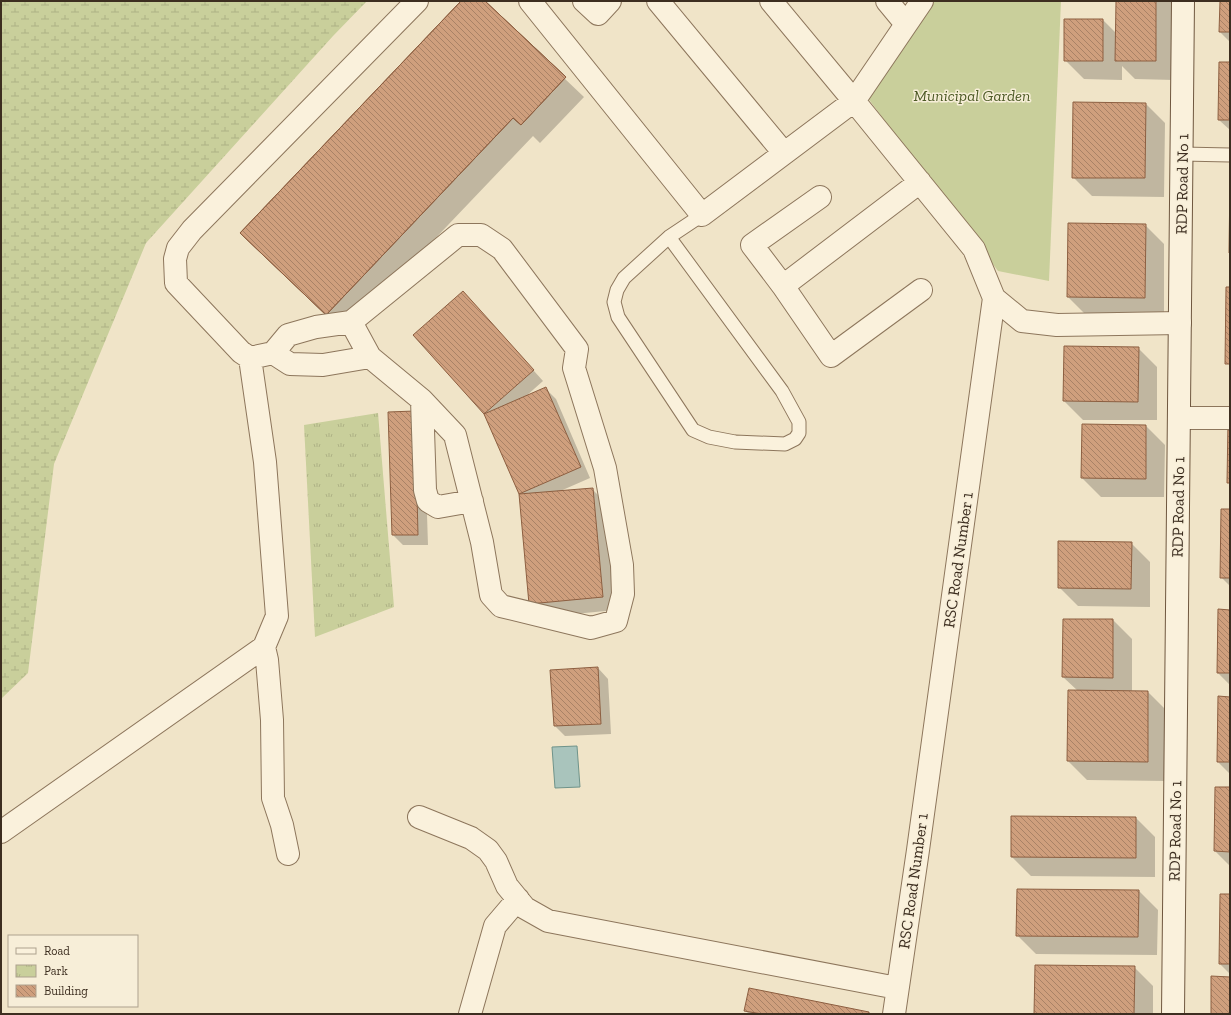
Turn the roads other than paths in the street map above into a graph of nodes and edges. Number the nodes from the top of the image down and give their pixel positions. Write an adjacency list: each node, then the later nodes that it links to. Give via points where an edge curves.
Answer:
1 (417, 1): 26 (street, via 192,230 178,248 175,258 176,282 241,352)
2 (530, 1): 17 (street)
3 (584, 1): 4 (street, via 598,14)
4 (610, 1)
5 (658, 1): 12 (street)
6 (771, 1): 11 (street)
7 (887, 1): 10 (street)
8 (922, 1): 10 (street)
9 (1183, 1): 13 (street, RDP Road No 1)
10 (906, 24): 11 (street)
11 (854, 101): 12 (street); 15 (street)
12 (784, 153): 17 (street)
13 (1182, 154): 14 (lane); 23 (street, RDP Road No 1)
14 (1230, 155)
15 (920, 182): 19 (street); 21 (street, via 974,249)
16 (820, 197): 19 (street, via 752,246)
17 (702, 215): 18 (lane)
18 (669, 237): 18 (lane, via 624,278 616,290 614,302 618,317 693,430 708,437 734,442 786,444 795,439 799,433 799,422 782,391)
19 (783, 286): 20 (street, via 831,356)
20 (921, 290)
21 (994, 298): 23 (street, via 1022,321 1057,325); 36 (street, RSC Road Number 1)
22 (351, 322): 24 (street, via 316,327 288,335); 25 (street); 30 (street, via 458,235 481,235 502,249 577,349 574,368 605,468 622,565 623,594 616,621 591,628 501,606 491,595)
23 (1180, 323): 28 (street, RDP Road No 1)
24 (273, 353): 25 (street, via 290,364 323,365); 26 (street)
25 (370, 357): 27 (street)
26 (250, 358): 31 (street, via 266,462 277,616)
27 (422, 400): 30 (street, via 455,435); 30 (street, via 425,490 428,501 438,507)
28 (1179, 418): 29 (street); 39 (street, RDP Road No 1)
29 (1230, 418)
30 (472, 502)
31 (264, 647): 33 (street); 34 (street, via 272,720 273,798)
32 (419, 817): 35 (street, via 471,838 488,850)
33 (1, 832)
34 (288, 854)
35 (518, 899): 36 (street, via 525,908 548,921); 37 (street, via 495,926)
36 (897, 988): 38 (street, RSC Road Number 1)
37 (470, 1014)
38 (894, 1014)
39 (1173, 1014)

